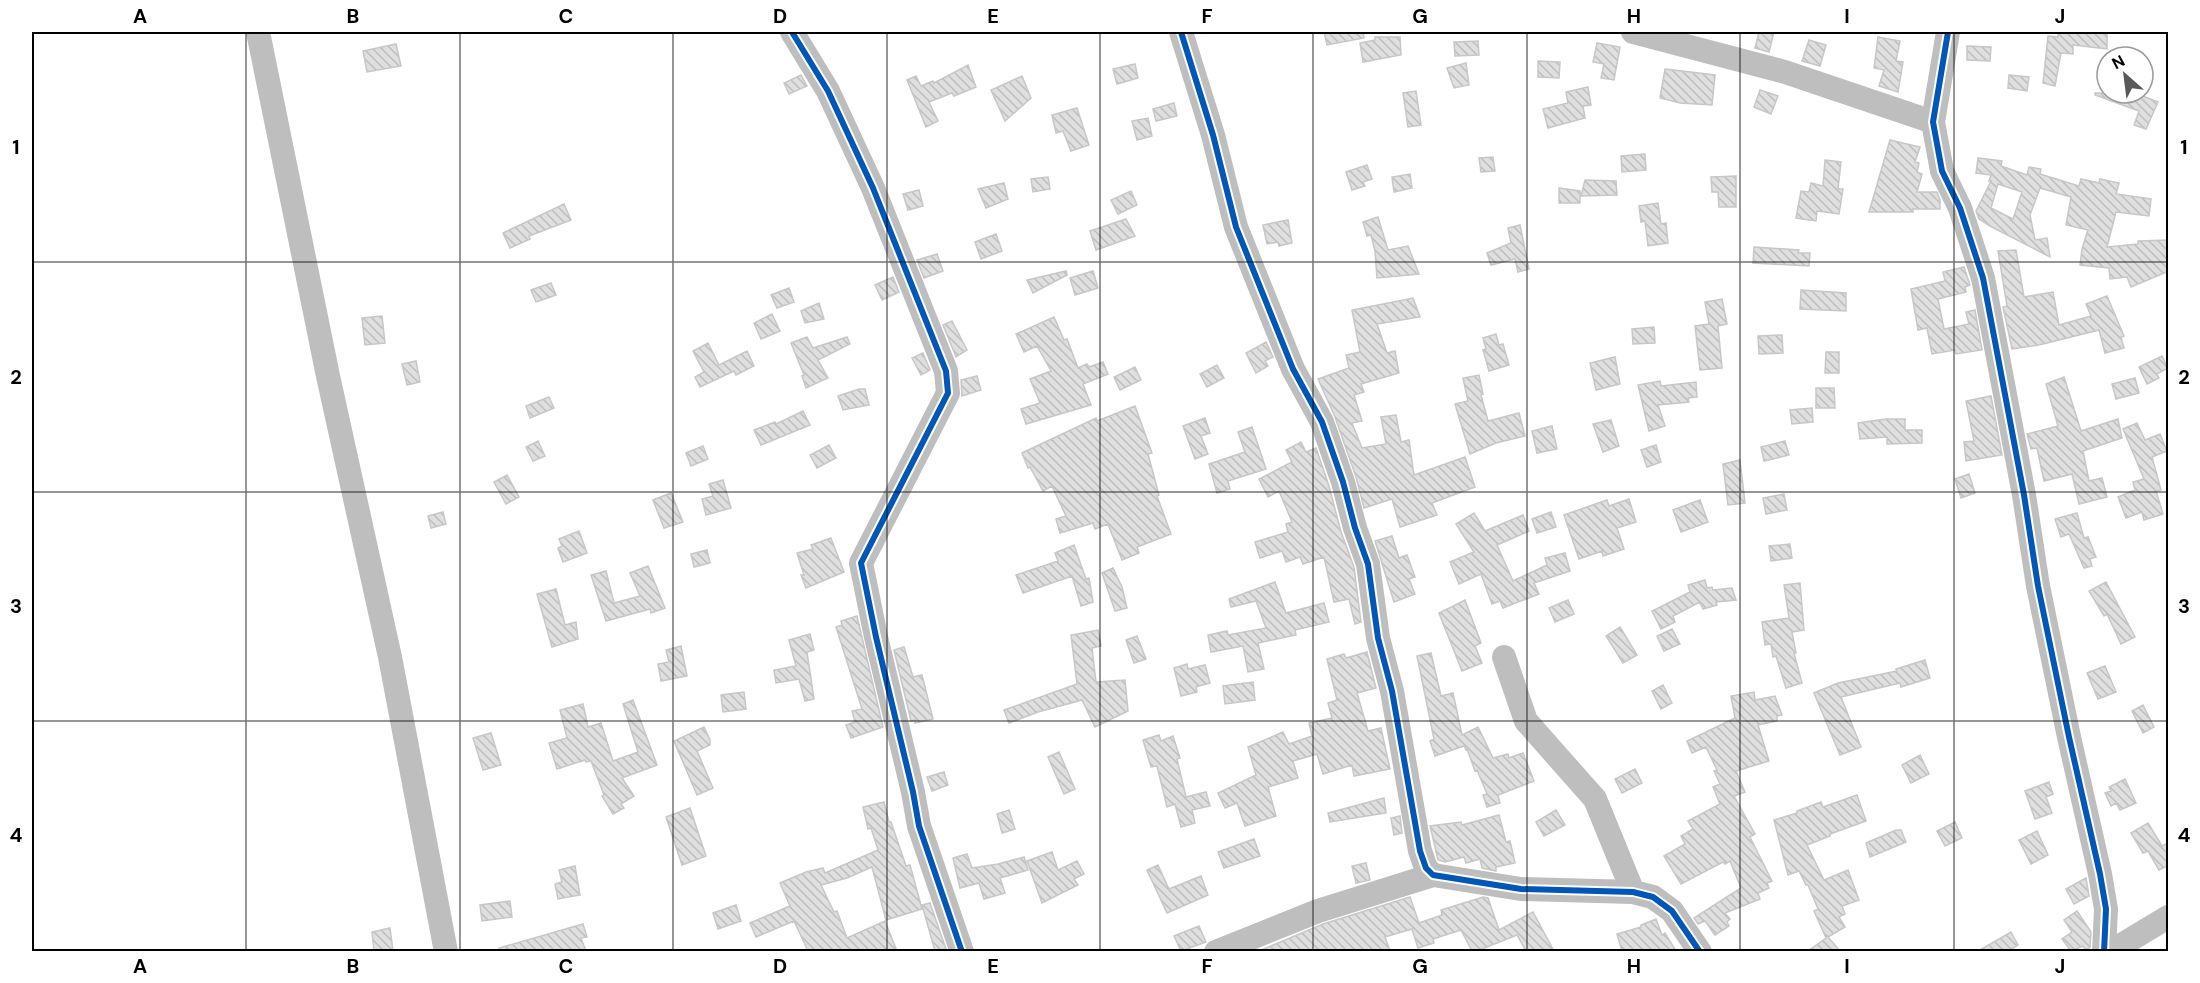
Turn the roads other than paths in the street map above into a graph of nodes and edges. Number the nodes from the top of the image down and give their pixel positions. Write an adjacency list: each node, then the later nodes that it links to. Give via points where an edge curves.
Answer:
1 (258, 32): 11 (street, via 390,657)
2 (792, 32): 12 (street, via 828,91 873,188 946,371 948,393 861,563 919,826)
3 (1181, 32): 8 (street, via 1236,227 1293,369 1322,422 1368,564 1378,638 1392,691 1420,851)
4 (1633, 32): 6 (street, via 1785,72)
5 (1948, 32): 6 (street)
6 (1933, 122): 15 (street, via 1942,171 1960,208 1983,278 2038,586 2102,886 2106,909)
7 (1504, 657): 9 (street, via 1526,722 1595,799)
8 (1433, 876): 9 (street, via 1521,889); 13 (street, via 1318,911)
9 (1633, 892): 14 (street, via 1653,897 1672,911)
10 (2169, 917): 16 (street)
11 (446, 951)
12 (962, 951)
13 (1216, 951)
14 (1700, 951)
15 (2104, 951)
16 (2110, 951)

